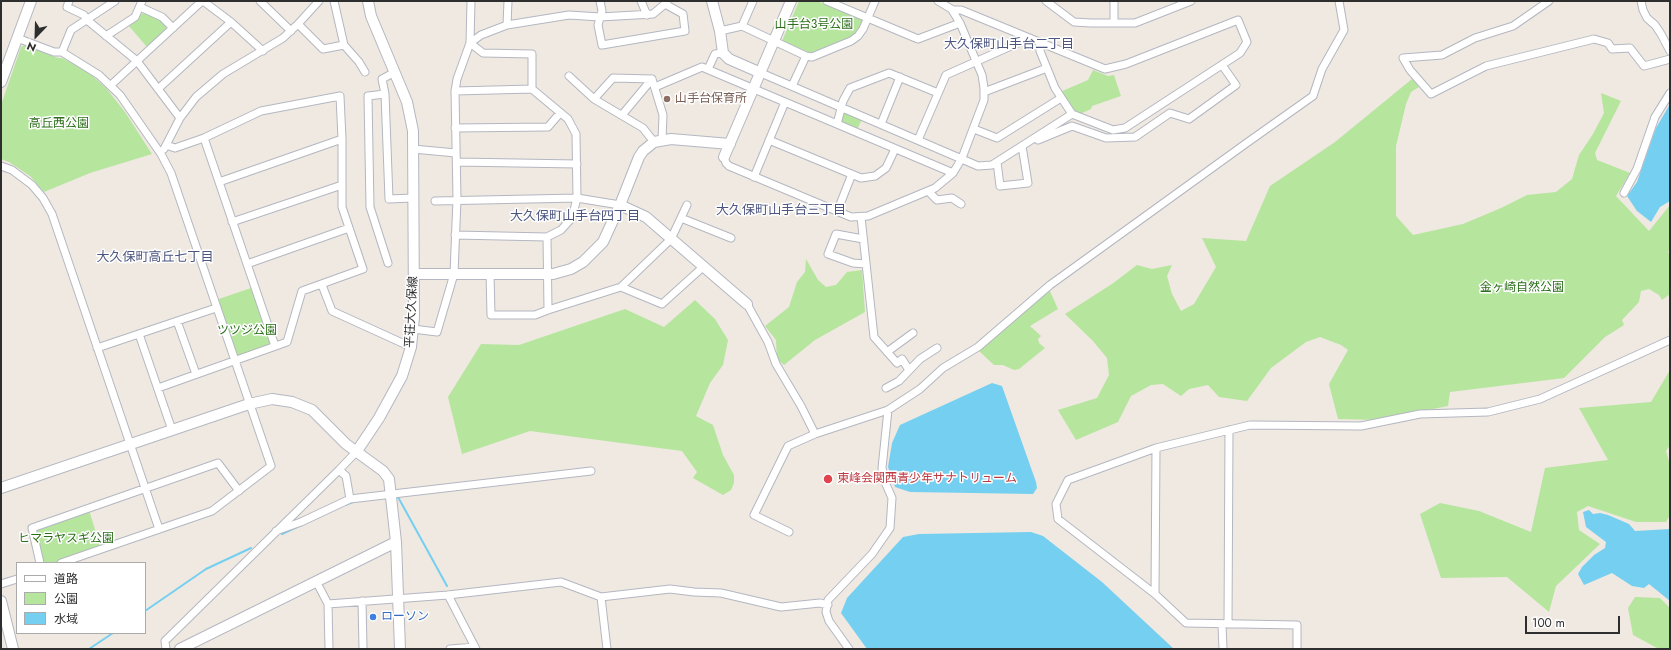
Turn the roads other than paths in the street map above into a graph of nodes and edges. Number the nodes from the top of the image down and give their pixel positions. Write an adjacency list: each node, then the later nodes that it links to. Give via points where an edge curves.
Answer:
1 (31, 1): 42 (street)
2 (69, 1): 31 (street, via 67,7 84,15)
3 (115, 1): 31 (street)
4 (202, 1): 32 (street); 38 (street)
5 (260, 1): 39 (street)
6 (319, 1): 35 (street)
7 (334, 1): 47 (street)
8 (368, 1): 60 (street, 平荘大久保線, via 371,16)
9 (471, 1): 46 (street)
10 (508, 1): 36 (street)
11 (600, 1): 29 (street)
12 (641, 1): 28 (street)
13 (712, 1): 40 (street)
14 (753, 1): 37 (street)
15 (791, 1): 44 (street)
16 (827, 1): 30 (street)
17 (875, 1): 30 (street)
18 (940, 1): 27 (street)
19 (1046, 1): 34 (street, via 1074,22)
20 (1114, 1): 34 (street)
21 (1191, 1): 34 (street, via 1135,23)
22 (1340, 1): 161 (street, via 1344,30 1322,69 1313,96 1050,285 978,347 942,368 920,389)
23 (1549, 1): 53 (street, via 1513,26 1475,38 1442,55 1404,58 1410,70 1431,94 1486,66 1594,39 1608,43 1612,49 1630,48 1644,66)
24 (1641, 1): 51 (street, via 1645,14 1655,25)
25 (666, 3): 28 (street, via 653,14); 29 (street, via 683,14 685,31 602,45 598,25)
26 (141, 4): 38 (street, via 162,17); 41 (street, via 135,17)
27 (952, 10): 33 (street); 43 (street, via 961,10)
28 (647, 15): 29 (street)
29 (600, 17): 36 (street, via 569,15)
30 (868, 18): 33 (street, via 918,39); 52 (street, via 858,36 851,42 812,57)
31 (87, 20): 41 (street); 49 (street, via 71,30)
32 (232, 22): 48 (street); 69 (street)
33 (960, 23): 55 (street)
34 (1114, 23)
35 (298, 24): 39 (street); 47 (street, via 323,49)
36 (507, 25): 46 (street, via 481,35)
37 (742, 26): 40 (street); 44 (street)
38 (173, 28): 54 (street)
39 (291, 31): 48 (street)
40 (720, 31): 50 (street)
41 (106, 36): 54 (street)
42 (17, 38): 49 (street, via 54,52); 65 (street)
43 (1029, 38): 45 (street); 55 (street)
44 (774, 41): 52 (street); 61 (street)
45 (1040, 43): 56 (street, via 1105,69 1126,64 1238,20 1247,42 1240,53); 57 (street, via 1040,51)
46 (470, 44): 71 (street, via 483,53 532,54); 72 (street)
47 (344, 45): 59 (street, via 360,62)
48 (263, 51): 84 (street, via 223,74 196,97)
49 (62, 52): 66 (street, via 82,63)
50 (723, 52): 58 (street, via 715,54); 61 (street, via 729,59)
51 (1670, 52)
52 (806, 56): 67 (street)
53 (1670, 59)
54 (137, 61): 66 (street); 69 (street)
55 (976, 62): 73 (street, via 982,75); 74 (street, via 946,75)
56 (1222, 65): 82 (street, via 1125,128 1113,130); 90 (street, via 1236,85 1189,119 1170,113 1135,137 1106,138 1072,126 1038,140)
57 (1047, 68): 73 (street); 77 (street)
58 (708, 69): 68 (street, via 702,67); 70 (street)
59 (365, 72)
60 (395, 72): 76 (street, via 382,79); 98 (street, 平荘大久保線, via 407,102 413,131)
61 (761, 73): 67 (street); 70 (street)
62 (569, 76): 78 (street)
63 (900, 77): 74 (street); 80 (street, via 888,73 850,88 843,101); 86 (street)
64 (652, 79): 68 (street); 78 (street, via 613,78); 83 (street)
65 (1, 82)
66 (111, 85): 101 (street)
67 (792, 86): 80 (street)
68 (655, 88): 94 (street, via 663,115)
69 (158, 89): 84 (street)
70 (754, 89): 79 (street); 95 (street)
71 (532, 90): 72 (street); 81 (street)
72 (455, 91): 87 (street)
73 (984, 92): 88 (street)
74 (938, 93): 93 (street)
75 (1670, 93): 114 (street, via 1655,117 1637,169)
76 (385, 94): 115 (street, via 389,199); 132 (street, via 368,96 370,207)
77 (1061, 98): 82 (street); 88 (street, via 997,138)
78 (594, 99): 83 (street)
79 (785, 102): 85 (street); 92 (street)
80 (843, 108): 85 (street); 86 (street)
81 (560, 113): 87 (street, via 548,127); 106 (street, via 568,119 576,134)
82 (1072, 114): 90 (street)
83 (622, 115): 94 (street)
84 (180, 118): 96 (street)
85 (837, 124): 99 (street)
86 (881, 124): 93 (street)
87 (455, 128): 100 (street)
88 (974, 129): 103 (street)
89 (204, 138): 91 (street, via 261,111 340,96); 96 (street, via 175,148); 111 (street)
90 (1035, 138): 97 (street)
91 (342, 139): 111 (street); 112 (street)
92 (769, 140): 109 (street); 110 (street)
93 (918, 140): 103 (street)
94 (658, 141): 95 (street); 120 (street, via 643,151 639,157)
95 (730, 144): 102 (street)
96 (166, 145): 101 (street)
97 (1022, 146): 105 (street); 105 (street, via 1028,183 1000,186)
98 (413, 149): 100 (street); 115 (street, 平荘大久保線)
99 (895, 149): 108 (street); 109 (street, via 886,168 875,176 862,178)
100 (456, 153): 104 (street)
101 (161, 154): 143 (street, via 170,173)
102 (724, 157): 110 (street, via 729,166)
103 (962, 158): 105 (street, via 978,166); 108 (street)
104 (457, 162): 106 (street); 117 (street)
105 (997, 162)
106 (577, 164): 116 (street)
107 (1, 166): 152 (street, via 12,170 32,185 52,214)
108 (953, 173): 113 (street)
109 (852, 174): 122 (street)
110 (754, 177): 122 (street)
111 (219, 182): 125 (street)
112 (342, 185): 125 (street); 126 (street, via 342,207)
113 (928, 191): 119 (street, via 937,200 952,198); 123 (street)
114 (1624, 193)
115 (413, 198): 136 (street, 平荘大久保線)
116 (577, 198): 117 (street); 120 (street); 128 (street, via 572,218 562,230)
117 (457, 199): 118 (street); 127 (street)
118 (434, 201)
119 (961, 204)
120 (620, 205): 130 (street, via 646,217); 139 (street, via 603,242 592,254 571,269)
121 (687, 205): 124 (street)
122 (837, 212): 123 (street, via 851,217)
123 (861, 217): 131 (street)
124 (681, 218): 129 (street); 130 (street)
125 (232, 222): 133 (street)
126 (349, 228): 133 (street); 140 (street, via 363,269)
127 (456, 235): 128 (street); 137 (street)
128 (548, 236): 139 (street)
129 (731, 238)
130 (671, 239): 135 (street); 141 (street)
131 (863, 240): 134 (street); 134 (street, via 836,234 828,254 854,263)
132 (388, 263)
133 (247, 264): 150 (street)
134 (866, 264): 154 (street, via 874,337)
135 (703, 267): 141 (street, via 662,304); 142 (street)
136 (414, 274): 137 (street); 146 (street, 平荘大久保線)
137 (454, 274): 138 (street); 146 (street, via 437,332)
138 (490, 274): 139 (street); 144 (street, via 490,315 536,315)
139 (547, 274): 144 (street)
140 (322, 285): 150 (street, via 302,291 287,342); 151 (street, via 332,311)
141 (621, 287): 144 (street)
142 (747, 304): 164 (street, via 768,342 776,364)
143 (216, 308): 145 (street); 155 (street)
144 (548, 310)
145 (177, 321): 148 (street); 157 (street)
146 (412, 329): 151 (street, 平荘大久保線)
147 (913, 333): 154 (street)
148 (139, 334): 152 (street); 158 (street)
149 (1670, 340): 163 (street, via 1540,399 1488,412 1420,414 1361,426 1250,424)
150 (275, 346): 155 (street)
151 (411, 347): 167 (street, 平荘大久保線, via 395,391)
152 (97, 348): 165 (street)
153 (937, 348): 156 (street)
154 (887, 352): 156 (street, via 897,363 902,359)
155 (234, 360): 157 (street); 160 (street)
156 (909, 370): 159 (street, via 899,381)
157 (196, 374): 158 (street)
158 (158, 388): 162 (street)
159 (886, 388)
160 (250, 404): 162 (street); 167 (street, via 272,399 292,402 312,410 346,444); 172 (street, via 271,466)
161 (888, 410): 164 (street); 191 (street, via 882,468 892,498 890,528 872,554 828,600)
162 (172, 430): 165 (street)
163 (1229, 430): 166 (street); 192 (street)
164 (815, 434): 177 (street, via 788,446 754,515)
165 (130, 444): 170 (street); 171 (street)
166 (1156, 448): 184 (street); 184 (street, via 1068,480 1056,504 1058,519)
167 (357, 451): 168 (street); 173 (street, via 387,475)
168 (339, 470): 174 (street, via 346,476); 176 (street)
169 (591, 471): 173 (street)
170 (1, 488)
171 (146, 488): 172 (street, via 218,463); 175 (street); 179 (street, via 32,528)
172 (239, 491): 175 (street, via 212,511)
173 (392, 495): 174 (street); 178 (street)
174 (350, 499): 176 (street)
175 (160, 529): 180 (street)
176 (276, 531): 195 (street, via 165,641)
177 (789, 532)
178 (396, 542): 182 (street); 187 (street)
179 (40, 562)
180 (64, 562)
181 (16, 579): 183 (street)
182 (316, 581): 190 (street); 196 (street)
183 (1, 584)
184 (1155, 594): 192 (street, via 1186,623)
185 (448, 595): 186 (street, via 561,582); 187 (street); 193 (street)
186 (602, 597): 191 (street, via 670,589 721,593 782,607 820,603); 201 (street)
187 (398, 599): 189 (street); 199 (street)
188 (1, 601): 194 (street)
189 (362, 602): 190 (street); 198 (street)
190 (328, 604): 197 (street)
191 (828, 605): 202 (street, via 826,612 829,621)
192 (1225, 624): 203 (street); 204 (street, via 1298,625)
193 (476, 648): 200 (street)
194 (13, 649)
195 (166, 649)
196 (180, 649)
197 (329, 649)
198 (363, 649)
199 (400, 649)
200 (450, 649)
201 (607, 649)
202 (849, 649)
203 (1222, 649)
204 (1297, 649)

